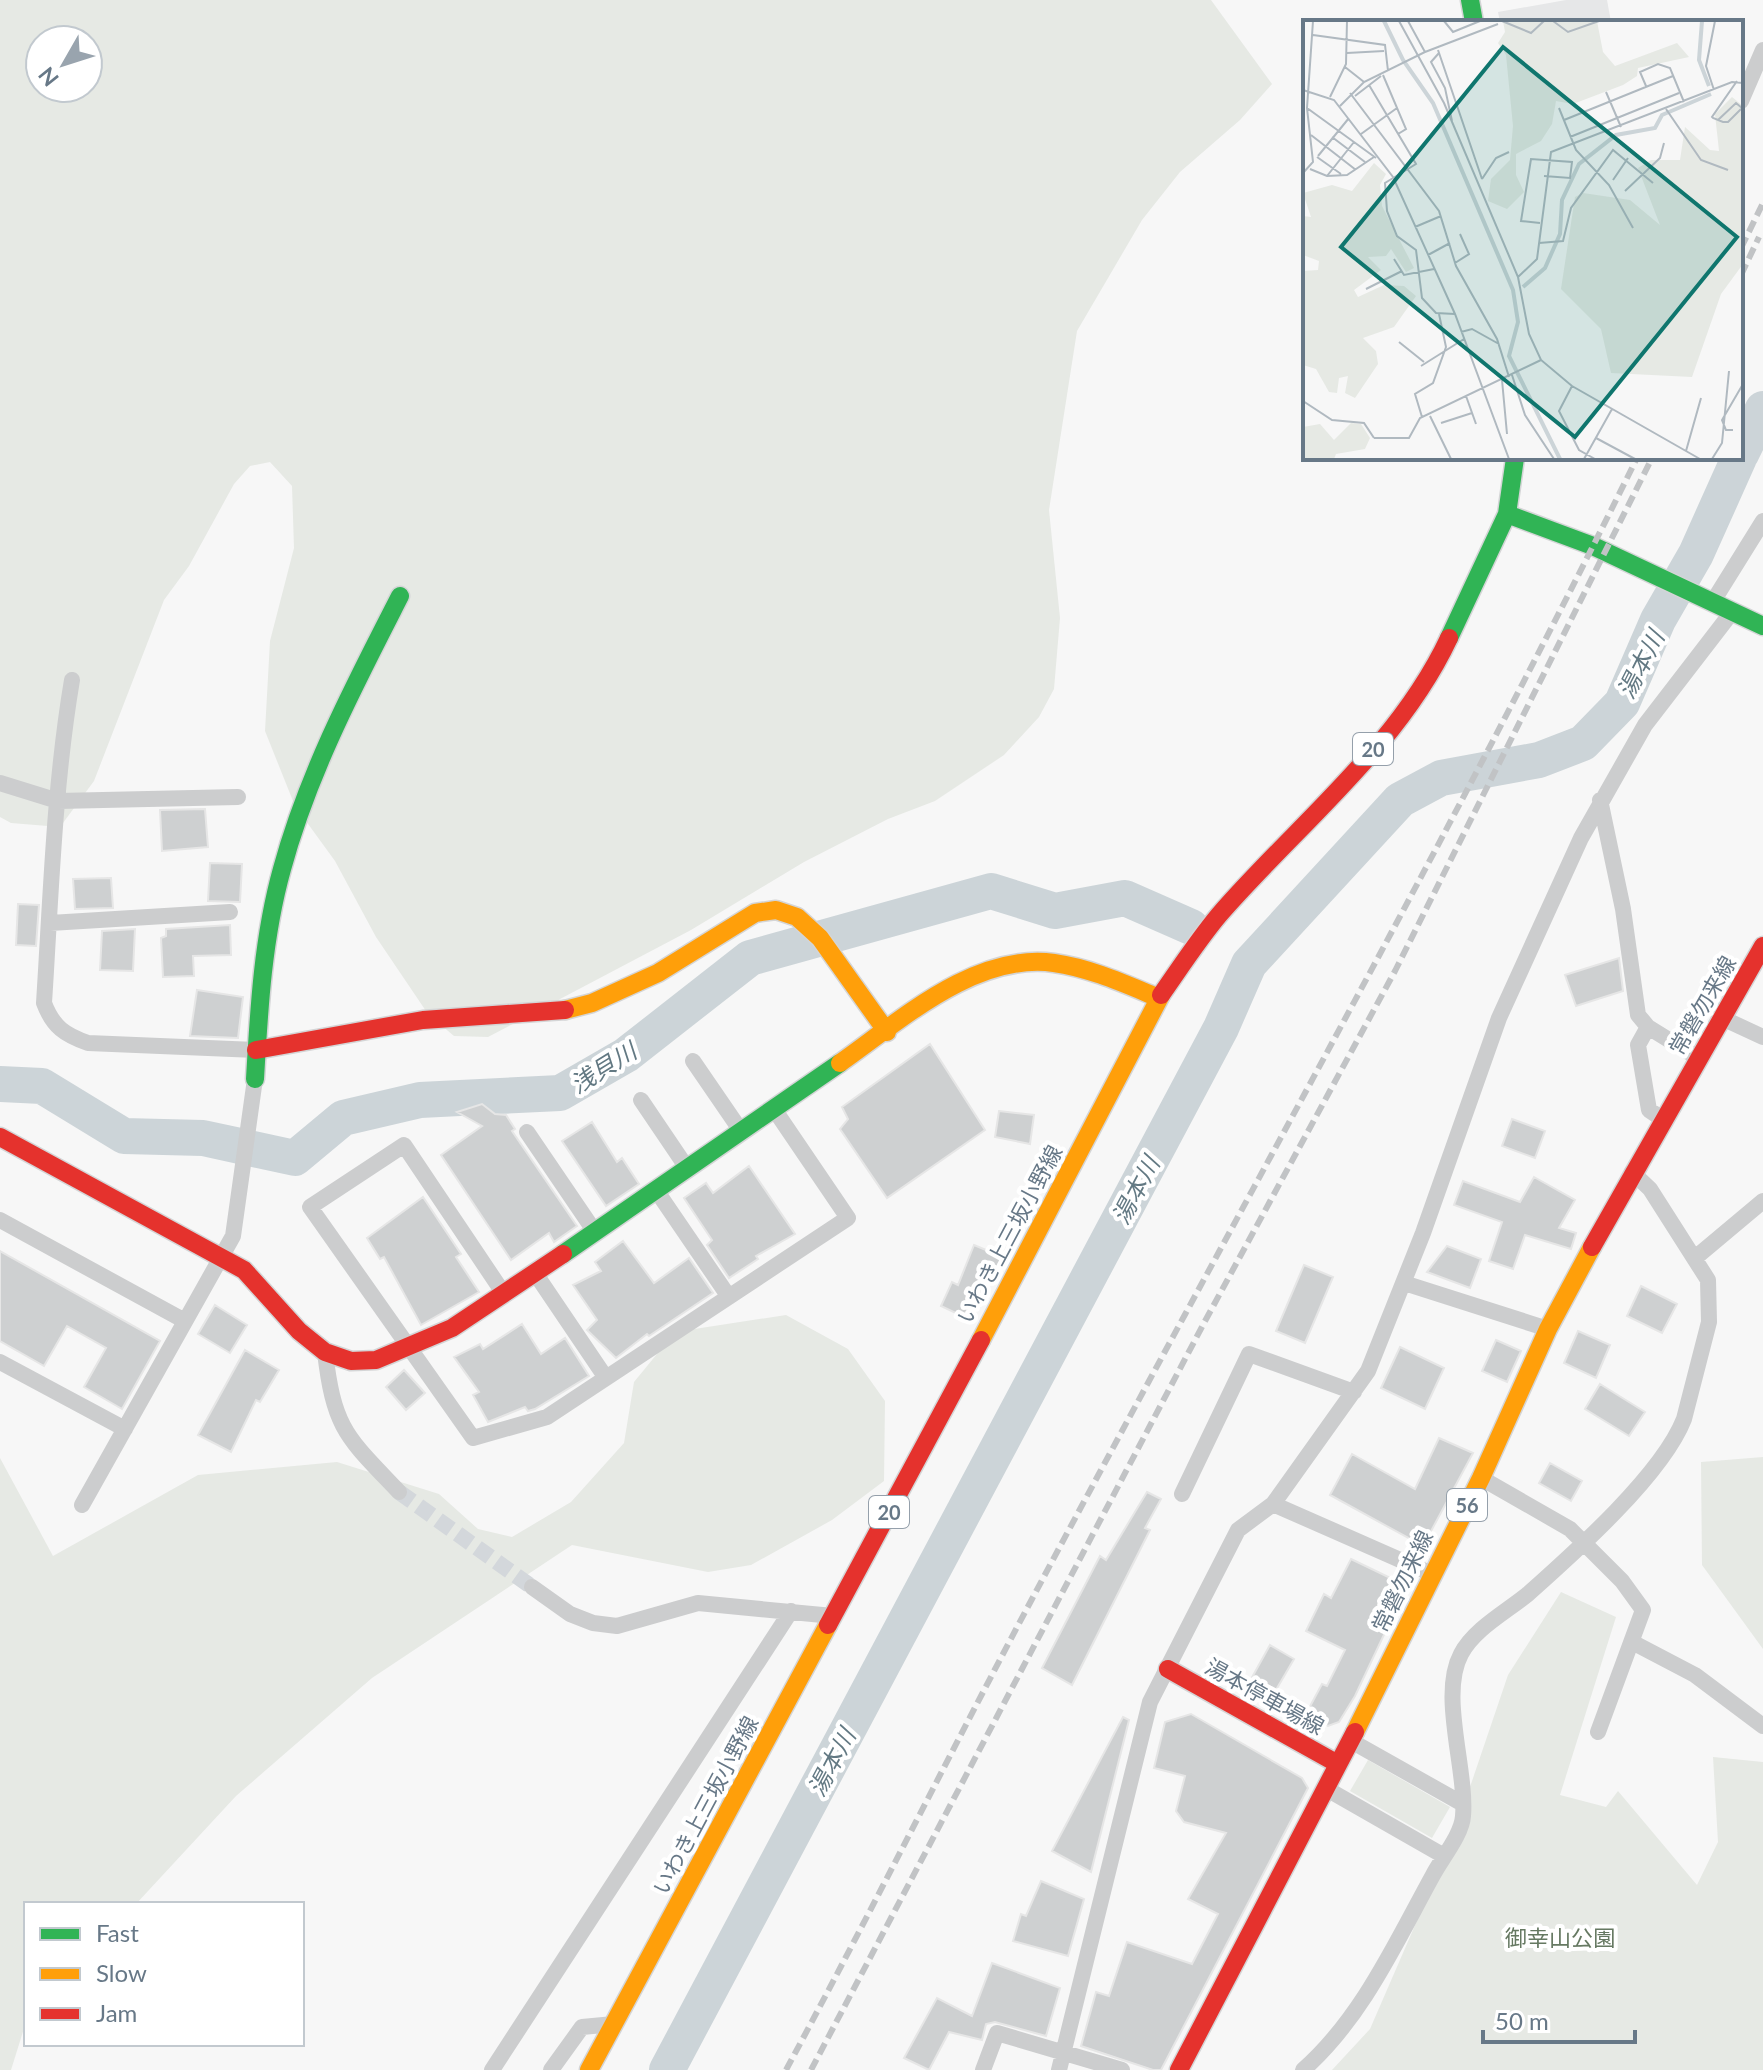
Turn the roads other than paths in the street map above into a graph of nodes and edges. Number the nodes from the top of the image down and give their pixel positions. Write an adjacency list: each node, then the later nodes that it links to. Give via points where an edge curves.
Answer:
1 (1470, 0): 2 (main road)
2 (1474, 20)
3 (1763, 50): 4 (street)
4 (1743, 96)
5 (1515, 460): 6 (main road, いわき上三坂小野線 / 20)
6 (1507, 514): 9 (main road, via 1552,529); 20 (main road, いわき上三坂小野線 / 20, via 1444,649 1418,692 1389,731 1217,917)
7 (1763, 521): 9 (street)
8 (400, 596): 25 (main road, via 328,744 290,846 273,908)
9 (1707, 601): 10 (main road)
10 (1732, 612): 11 (main road); 15 (street, via 1645,725)
11 (1763, 626)
12 (72, 680): 16 (street)
13 (0, 783): 16 (street)
14 (238, 797): 16 (street)
15 (1600, 800): 22 (street, via 1638,1015); 44 (street, via 1499,1018)
16 (58, 801): 18 (street)
17 (230, 912): 18 (street)
18 (50, 923): 25 (street, via 44,1003 58,1029 69,1037 88,1043)
19 (1763, 946): 21 (main road, 常磐勿来線 / 56)
20 (1159, 998): 23 (main road, via 1071,966 1013,963 950,991); 64 (main road, いわき上三坂小野線 / 20)
21 (1722, 1018): 24 (street); 26 (main road, 常磐勿来線 / 56)
22 (1648, 1027): 26 (street); 31 (street, via 1638,1045 1649,1110)
23 (887, 1032): 25 (main road, via 807,926 785,911 771,909 755,913 658,973 592,1003 560,1011 434,1018); 30 (main road)
24 (1763, 1037)
25 (256, 1050): 28 (main road)
26 (1698, 1058): 31 (main road, 常磐勿来線 / 56)
27 (693, 1061): 32 (street)
28 (255, 1079): 41 (street, via 233,1236)
29 (641, 1100): 35 (street)
30 (774, 1109): 32 (main road); 46 (street, via 848,1218)
31 (1664, 1120): 36 (main road, 常磐勿来線 / 56)
32 (741, 1131): 35 (main road)
33 (527, 1132): 40 (street)
34 (0, 1137): 41 (main road)
35 (687, 1168): 37 (main road)
36 (1632, 1172): 42 (street, via 1650,1189); 48 (main road, 常磐勿来線 / 56)
37 (656, 1190): 40 (main road); 46 (street)
38 (1763, 1201): 42 (street)
39 (0, 1220): 47 (street)
40 (595, 1232): 43 (main road)
41 (220, 1255): 47 (street); 50 (main road, via 244,1270)
42 (1695, 1258): 60 (street, via 1708,1280 1709,1322 1684,1419 1651,1471)
43 (535, 1273): 45 (main road); 52 (street)
44 (1404, 1283): 48 (street); 53 (street, via 1383,1341)
45 (504, 1294): 49 (main road); 49 (street, via 404,1145 310,1207)
46 (729, 1297): 52 (street)
47 (185, 1321): 54 (street)
48 (1548, 1329): 55 (main road, 常磐勿来線 / 56)
49 (409, 1349): 50 (main road, via 376,1360 351,1361); 52 (street, via 473,1438 547,1417)
50 (325, 1352): 56 (street, via 338,1419)
51 (0, 1362): 54 (street)
52 (606, 1378)
53 (1354, 1392): 57 (street, via 1249,1354); 58 (street)
54 (125, 1429): 59 (street)
55 (1481, 1478): 60 (street, via 1546,1512); 61 (main road, 常磐勿来線 / 56)
56 (399, 1492)
57 (1182, 1494)
58 (1273, 1504): 61 (street); 66 (street, via 1238,1530)
59 (82, 1505)
60 (1581, 1543): 65 (street, via 1622,1581 1643,1610); 72 (street, via 1467,1643 1459,1657 1454,1694)
61 (1432, 1574): 69 (main road, 常磐勿来線 / 56)
62 (532, 1587): 63 (street, via 570,1614 617,1626 698,1603)
63 (791, 1611): 64 (street); 76 (street)
64 (833, 1616): 74 (main road, いわき上三坂小野線 / 20)
65 (1632, 1642): 67 (street, via 1695,1675); 68 (street)
66 (1168, 1669): 70 (main road, 湯本停車場線); 75 (street, via 1150,1702)
67 (1763, 1726)
68 (1598, 1732)
69 (1351, 1741): 70 (main road, 常磐勿来線 / 56); 72 (street)
70 (1338, 1764): 71 (main road, 常磐勿来線 / 56)
71 (1325, 1788): 73 (street); 81 (main road, 常磐勿来線 / 56)
72 (1463, 1804): 73 (street, via 1463,1820)
73 (1444, 1856): 82 (street, via 1372,1985 1333,2040)
74 (614, 2024): 77 (street, via 582,2027); 78 (main road, いわき上三坂小野線 / 20)
75 (1061, 2062): 79 (street, via 997,2033); 80 (street, via 1095,2060)
76 (492, 2070)
77 (551, 2070)
78 (589, 2070)
79 (983, 2070)
80 (1122, 2070)
81 (1179, 2070)
82 (1303, 2070)

